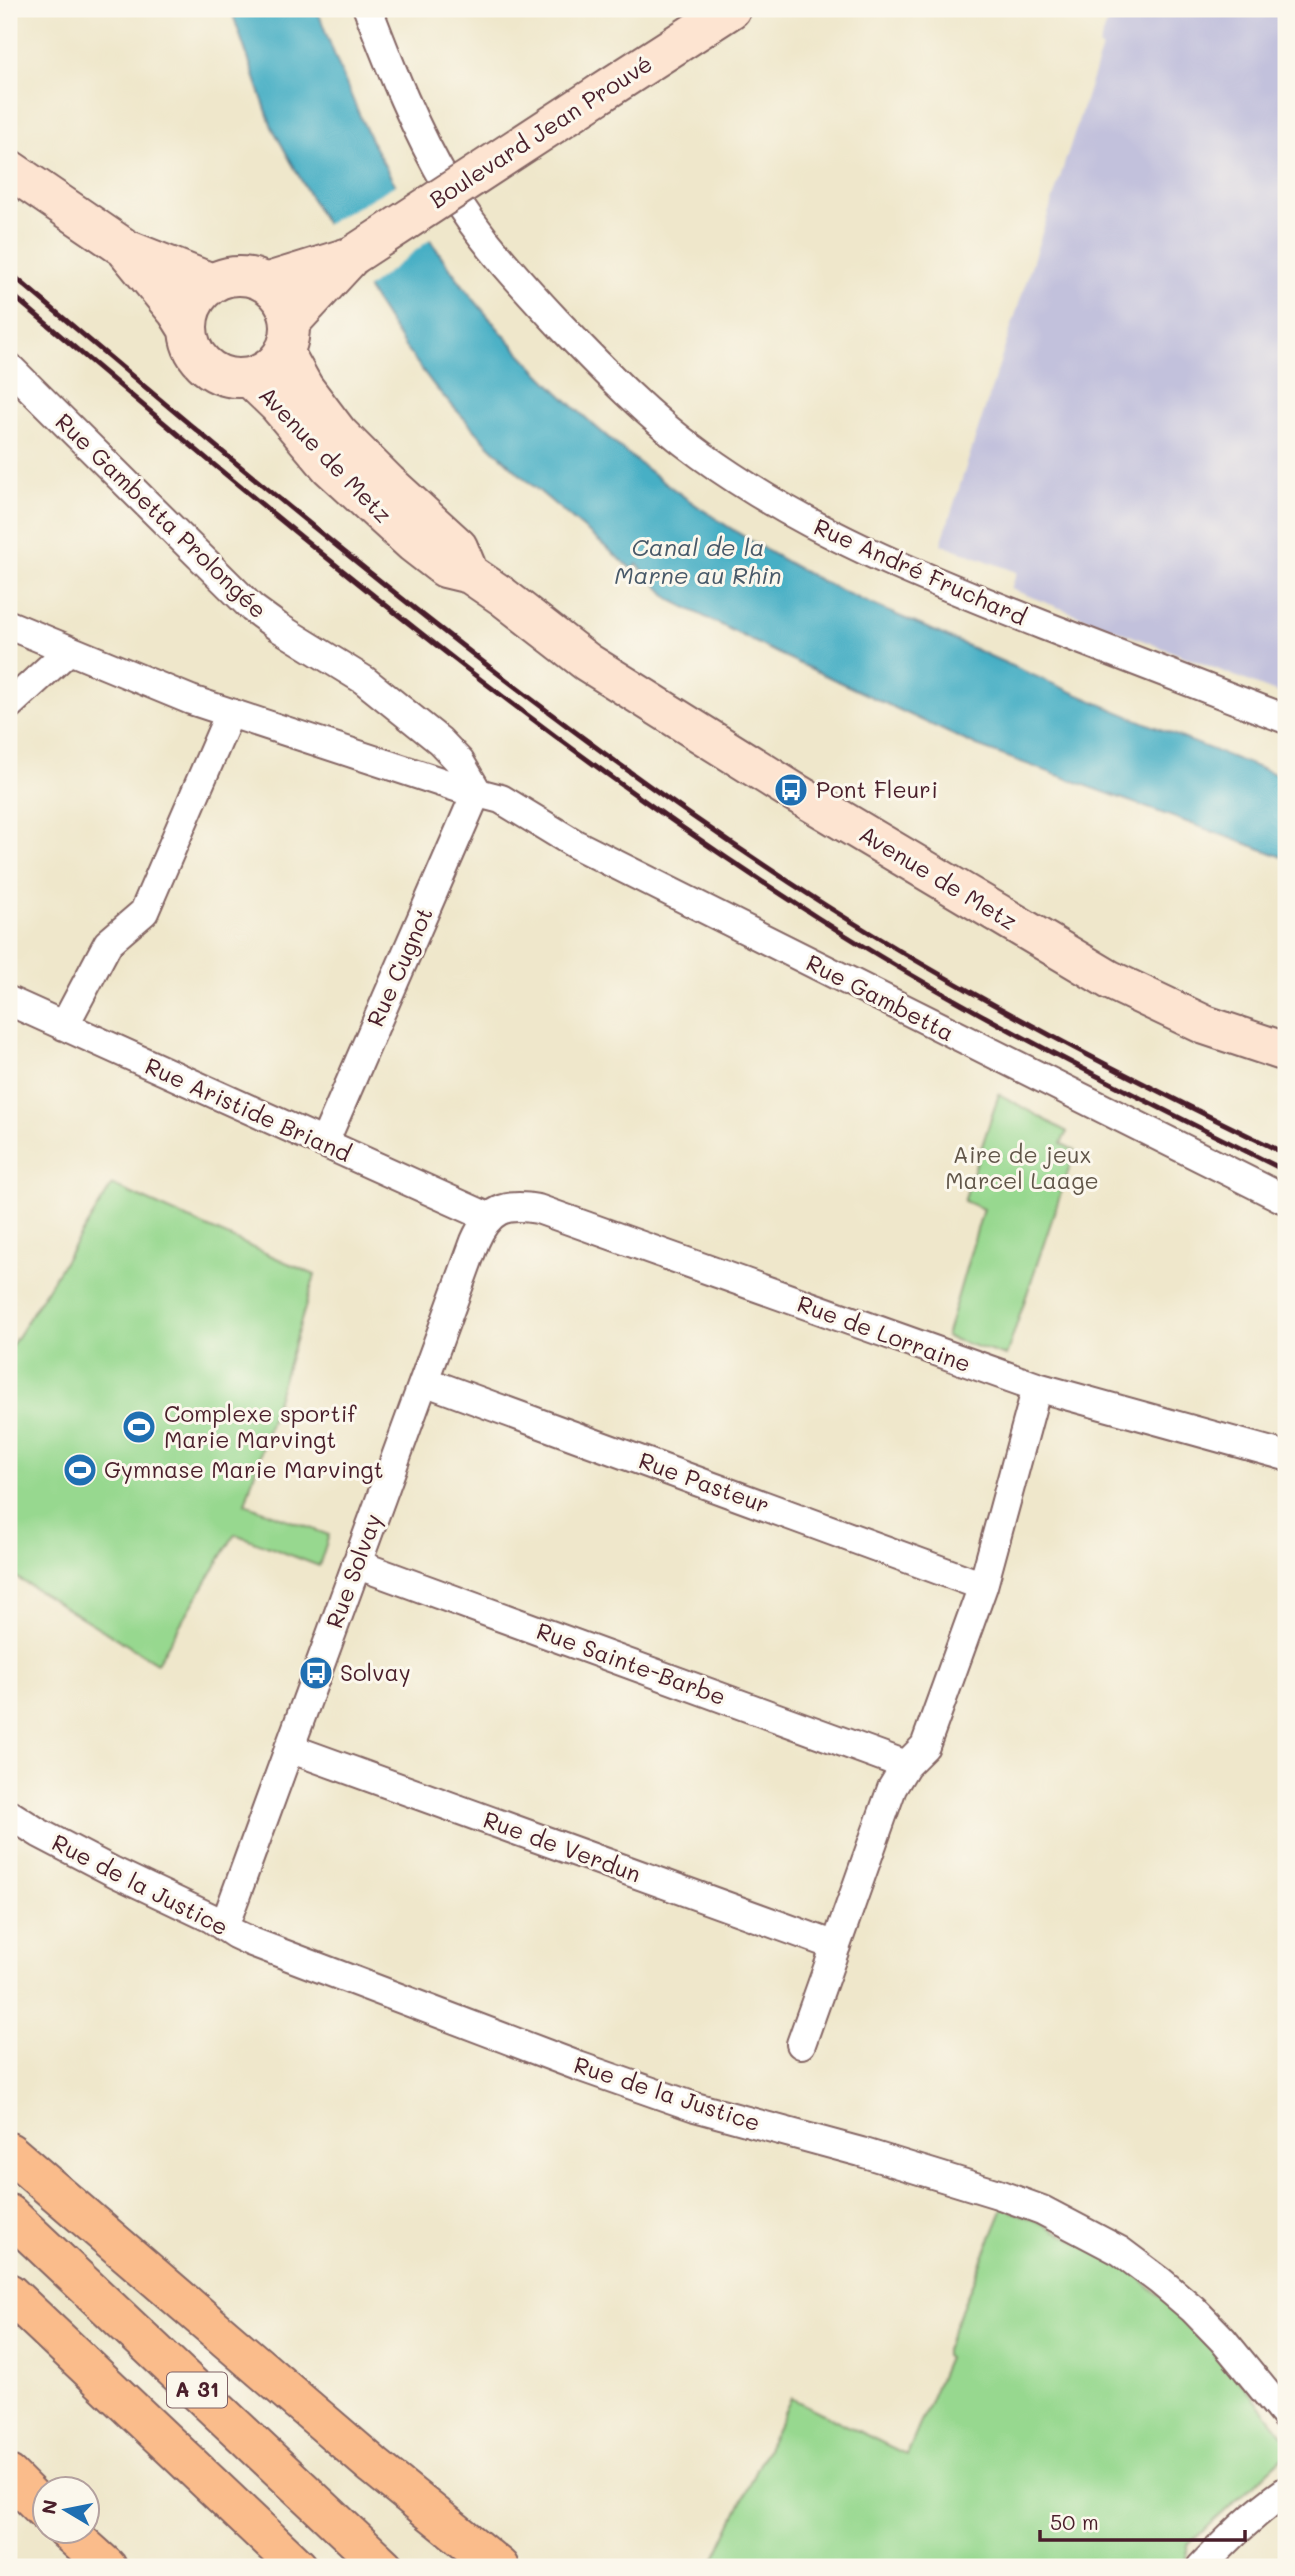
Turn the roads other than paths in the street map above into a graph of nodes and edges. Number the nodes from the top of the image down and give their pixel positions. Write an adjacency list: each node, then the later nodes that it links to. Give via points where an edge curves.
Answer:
1 (368, 9): 17 (street, Rue André Fruchard, via 424,143 471,220 577,342 690,447 804,521 927,580)
2 (731, 9): 5 (main road, Boulevard Jean Prouvé, bridge)
3 (9, 169): 4 (main road)
4 (125, 249): 6 (main road); 8 (main road)
5 (352, 256): 7 (main road, Boulevard Jean Prouvé); 9 (main road, Boulevard Jean Prouvé)
6 (212, 283): 7 (main road, via 248,277); 8 (main road, via 190,310)
7 (265, 283): 9 (main road, via 286,307)
8 (187, 328): 11 (main road, via 200,362 232,379)
9 (287, 337): 11 (main road, via 276,364); 12 (main road, Avenue de Metz, via 304,388 338,433 458,547)
10 (9, 368): 18 (street, Rue Gambetta Prolongée, via 252,608 364,680 440,741 460,762)
11 (250, 378): 12 (main road, Avenue de Metz, via 330,467 414,544 445,568)
12 (470, 574): 21 (main road, Avenue de Metz, via 587,662 1054,948 1151,1001)
13 (9, 625): 14 (street, Rue Gambetta)
14 (68, 651): 15 (street); 16 (street, Rue Gambetta)
15 (9, 705)
16 (230, 713): 18 (street, Rue Gambetta); 20 (street, via 144,912 108,943)
17 (1286, 719)
18 (477, 791): 22 (street, Rue Cugnot); 23 (street, Rue Gambetta, via 501,799 575,844)
19 (9, 1001): 20 (street, Rue Aristide Briand)
20 (64, 1026): 22 (street, Rue Aristide Briand)
21 (1286, 1052)
22 (324, 1143): 24 (street, Rue Aristide Briand)
23 (1286, 1200)
24 (488, 1217): 25 (street, Rue Solvay, via 474,1241); 26 (street, Rue de Lorraine, via 502,1209 538,1209)
25 (424, 1381): 28 (street, Rue Solvay); 29 (street, Rue Pasteur)
26 (1037, 1387): 27 (street, Rue de Lorraine); 29 (street)
27 (1286, 1456)
28 (356, 1564): 30 (street, Rue Solvay); 31 (street, Rue Sainte-Barbe)
29 (984, 1586): 31 (street, via 925,1746)
30 (289, 1748): 33 (street, Rue Solvay); 34 (street, Rue de Verdun)
31 (906, 1765): 34 (street, via 884,1811)
32 (9, 1814): 33 (street, Rue de la Justice)
33 (224, 1927): 39 (street, Rue de la Justice, via 351,1982 695,2106 861,2152 1042,2210 1120,2251 1160,2281 1223,2340)
34 (836, 1946): 35 (street)
35 (801, 2043)
36 (9, 2152): 47 (highway, via 374,2466)
37 (9, 2214): 46 (highway, A 31)
38 (9, 2293): 45 (highway, A 31)
39 (1286, 2417)
40 (9, 2475): 42 (highway)
41 (1286, 2491): 48 (street, via 1231,2534)
42 (32, 2498)
43 (82, 2544): 44 (highway)
44 (107, 2567)
45 (299, 2567)
46 (384, 2567)
47 (499, 2567)
48 (1201, 2567)

